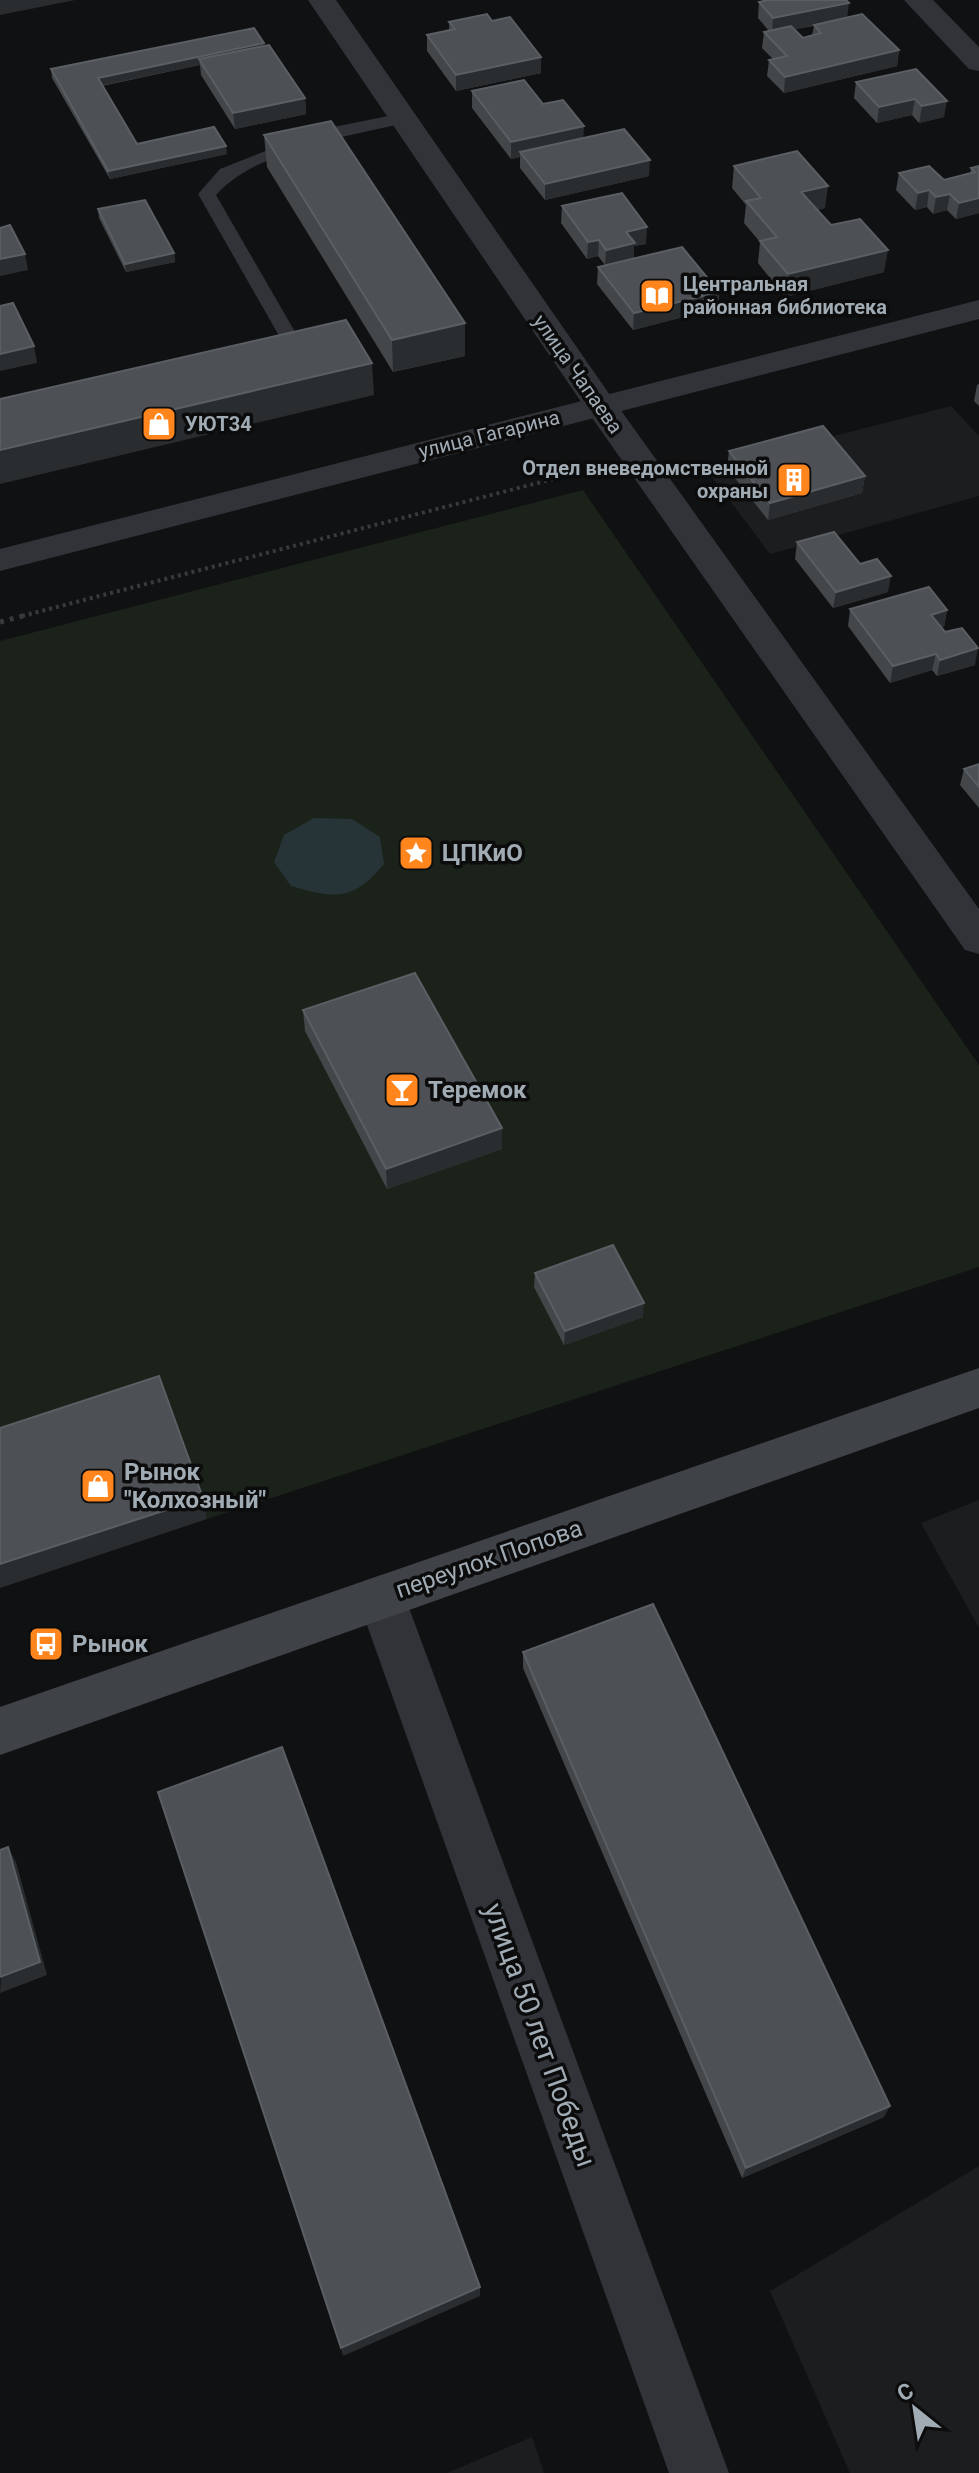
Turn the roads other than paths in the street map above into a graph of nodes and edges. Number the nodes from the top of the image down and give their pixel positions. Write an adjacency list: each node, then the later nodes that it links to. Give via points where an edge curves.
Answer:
1 (322, 0): 4 (street, улица Чапаева)
2 (918, 0): 3 (street)
3 (979, 63)
4 (403, 118): 6 (lane, via 325,134 226,173 207,194 293,344); 7 (street, улица Чапаева)
5 (979, 309): 7 (street, улица Гагарина)
6 (247, 354)
7 (600, 405): 8 (street, улица Гагарина); 9 (street, улица Чапаева)
8 (0, 560)
9 (979, 939)
10 (979, 1388): 11 (main road, переулок Попова)
11 (381, 1597): 12 (main road, переулок Попова); 13 (street, улица 50 лет Победы)
12 (0, 1731)
13 (699, 2473)

